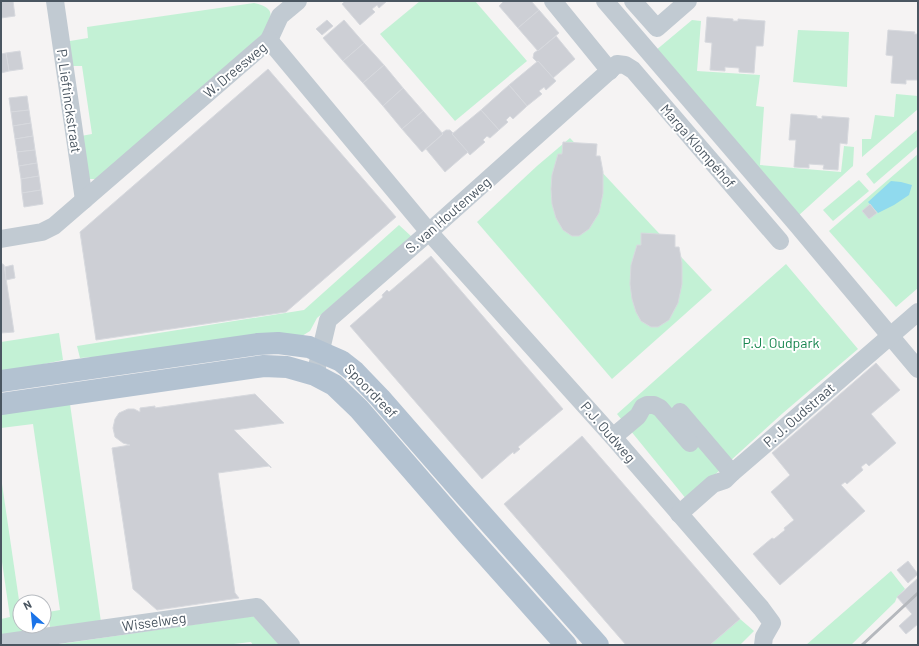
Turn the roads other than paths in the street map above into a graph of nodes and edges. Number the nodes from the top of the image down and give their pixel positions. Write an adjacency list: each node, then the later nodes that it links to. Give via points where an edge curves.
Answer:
1 (55, 1): 9 (street, P. Lieftinckstraat)
2 (298, 1): 7 (street, via 280,16)
3 (553, 1): 8 (street)
4 (605, 1): 14 (street)
5 (633, 1): 6 (street, via 657,28)
6 (688, 1)
7 (269, 40): 9 (street, W. Dreesweg); 10 (street, W. Dreesweg)
8 (610, 70): 10 (street, S. van Houtenweg); 12 (street, Marga Klompéhof, via 617,64 633,70)
9 (84, 200): 11 (street, W. Dreesweg, via 54,226 42,232)
10 (430, 232): 15 (street, S. van Houtenweg, via 328,320); 21 (street, P.J. Oudweg)
11 (1, 239)
12 (780, 241)
13 (918, 312): 14 (street, P. J. Oudstraat)
14 (890, 336): 16 (street); 23 (street, P. J. Oudstraat)
15 (320, 352): 17 (street, S. van Houtenweg); 18 (main road, Spoordreef, via 293,344 258,344); 29 (main road, Spoordreef, via 341,361 380,398)
16 (918, 369)
17 (315, 375): 19 (main road, Spoordreef, via 287,367 264,366); 28 (main road, Spoordreef, via 334,385 359,409)
18 (1, 381)
19 (1, 404)
20 (680, 412): 23 (street)
21 (610, 434): 22 (street, via 638,416 643,407 654,405 660,408); 24 (street, P.J. Oudweg)
22 (690, 443)
23 (728, 476): 24 (street, P. J. Oudstraat, via 721,490)
24 (682, 518): 25 (street, P.J. Oudweg, via 772,623)
25 (759, 642)
26 (1, 643): 27 (street, Wisselweg, via 257,607)
27 (291, 645)
28 (566, 645)
29 (598, 645)

